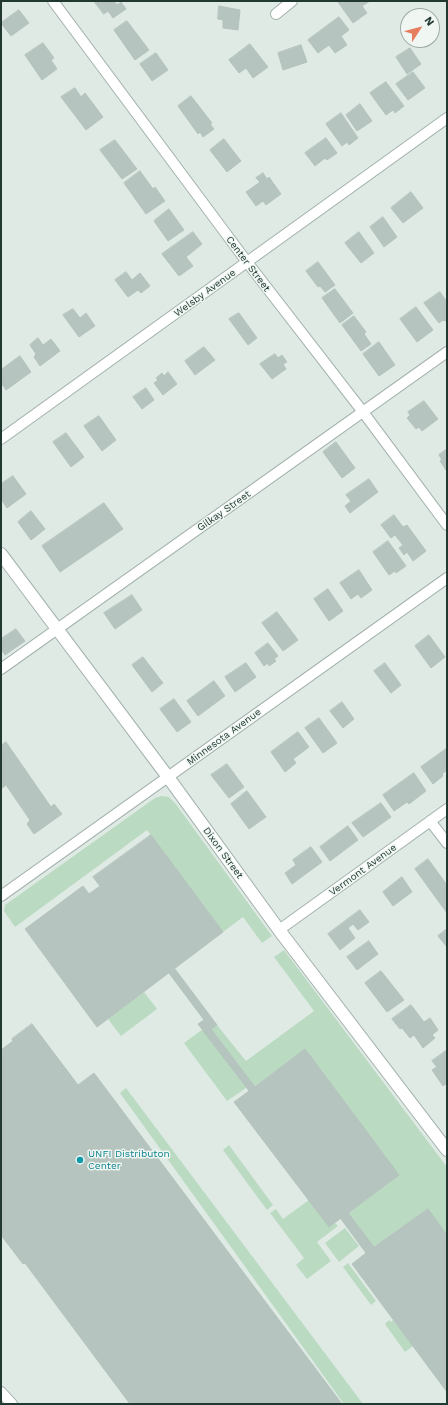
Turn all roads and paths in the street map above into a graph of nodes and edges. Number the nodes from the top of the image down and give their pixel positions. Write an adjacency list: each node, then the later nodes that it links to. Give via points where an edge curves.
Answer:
1 (53, 1): 5 (street, Center Street)
2 (292, 1): 3 (street)
3 (276, 14)
4 (447, 118): 5 (street, Welsby Avenue)
5 (247, 262): 7 (street, Center Street); 8 (street, Welsby Avenue)
6 (447, 352): 7 (street, Gilkay Street)
7 (363, 412): 9 (street, Center Street); 12 (street, Gilkay Street)
8 (1, 439)
9 (447, 525)
10 (1, 554): 12 (street, Dixon Street)
11 (447, 578): 14 (street, Minnesota Avenue)
12 (57, 629): 13 (street, Gilkay Street); 14 (street, Dixon Street)
13 (1, 669)
14 (168, 777): 18 (street, Minnesota Avenue); 19 (street, Dixon Street)
15 (447, 809): 16 (street, Vermont Avenue)
16 (430, 821): 17 (street); 19 (street, Vermont Avenue)
17 (447, 843)
18 (1, 896)
19 (279, 930): 20 (street, Dixon Street)
20 (447, 1150)
21 (1, 1392): 22 (street)
22 (12, 1404)

